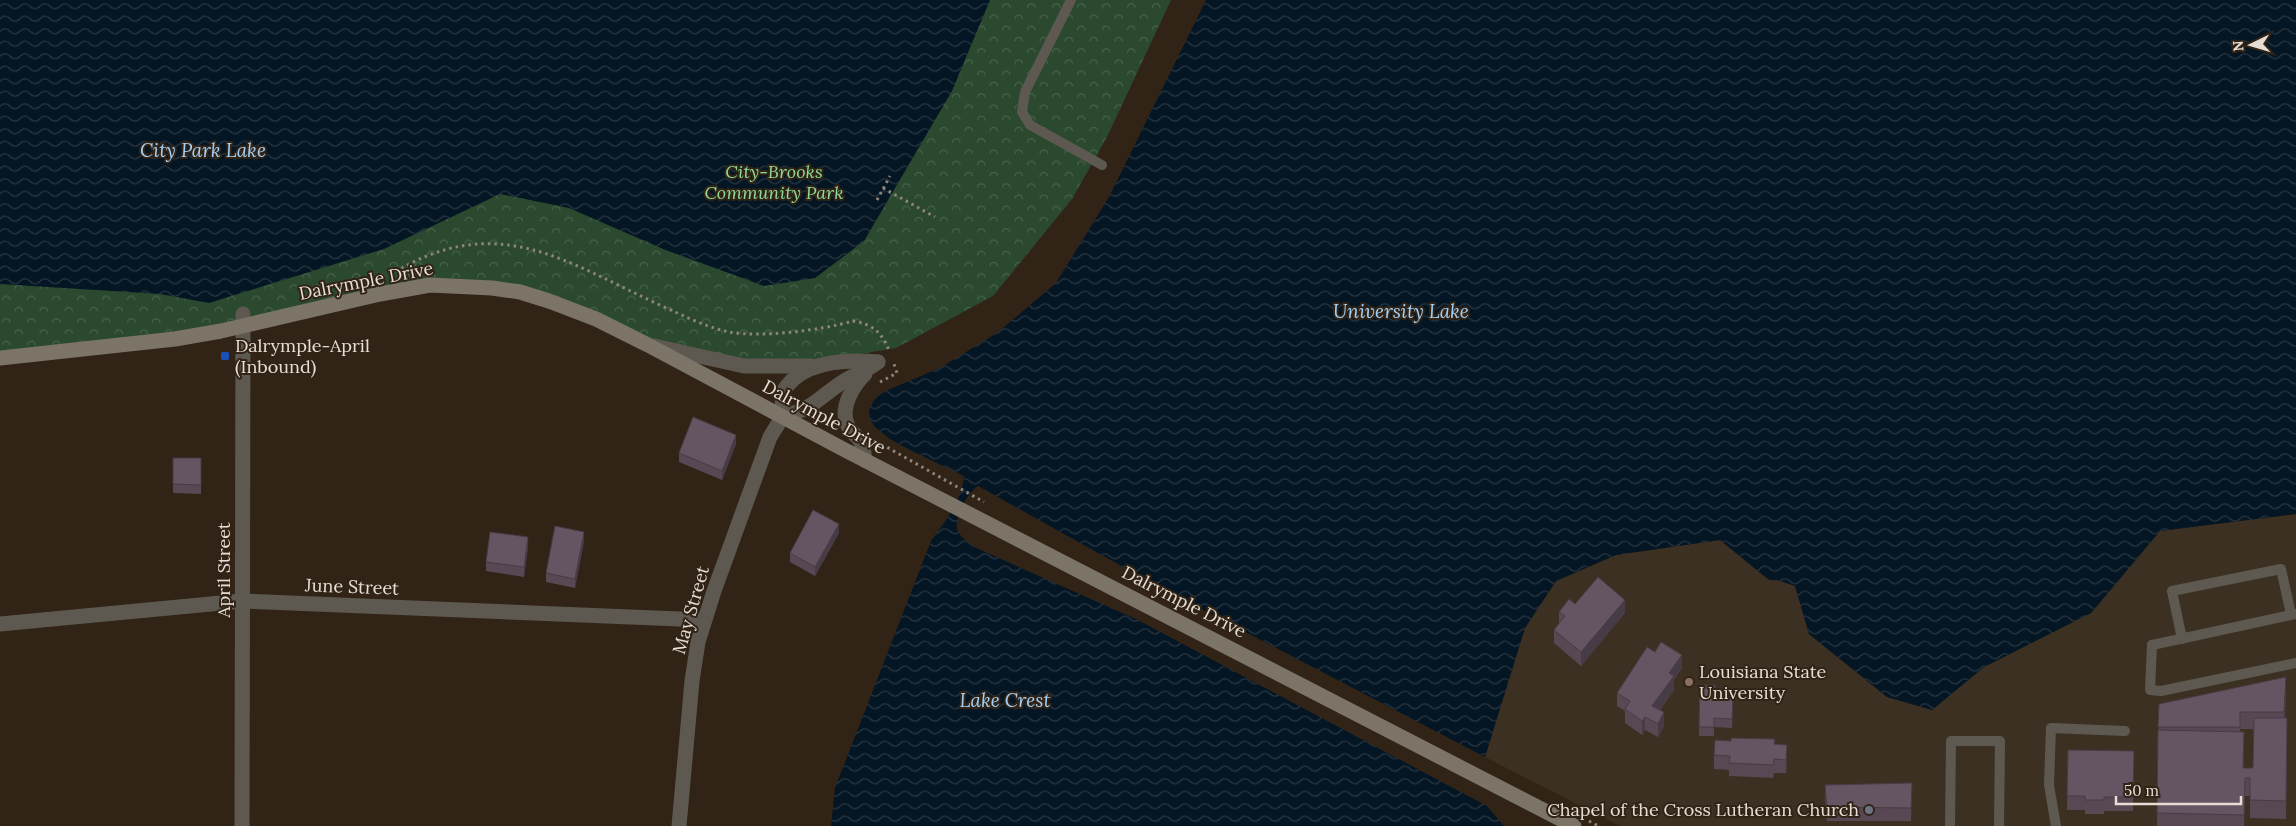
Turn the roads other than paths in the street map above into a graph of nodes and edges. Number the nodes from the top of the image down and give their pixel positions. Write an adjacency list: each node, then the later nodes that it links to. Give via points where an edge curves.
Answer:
1 (1071, 0): 2 (lane, via 1025,92 1022,112 1030,125)
2 (1102, 165)
3 (243, 320): 4 (street, Dalrymple Drive, via 430,285 458,284 520,292 549,301 596,319); 5 (street, Dalrymple Drive, via 175,339); 10 (street, April Street)
4 (648, 345): 6 (street, via 744,366); 8 (street, Dalrymple Drive)
5 (0, 358)
6 (823, 365): 7 (street, May Street, via 850,360 878,362); 8 (street, May Street, via 803,372 786,386 781,401)
7 (869, 370): 8 (street, via 844,381 802,412); 9 (street, via 850,393 846,412 847,425 860,439)
8 (783, 416): 9 (street, Dalrymple Drive); 12 (street, May Street, via 770,437)
9 (865, 460): 19 (street, Dalrymple Drive)
10 (242, 602): 12 (street, June Street); 13 (street, June Street); 17 (street, April Street)
11 (2294, 614): 14 (lane); 14 (lane, via 2281,569 2172,591)
12 (704, 620): 18 (street, May Street, via 693,675)
13 (0, 624)
14 (2182, 639): 15 (lane, via 2152,646 2150,690 2161,692)
15 (2296, 663)
16 (2125, 731): 22 (lane, via 2051,728 2049,785)
17 (242, 826)
18 (680, 826)
19 (1574, 826)
20 (1950, 826): 21 (lane, via 1951,740 2000,741)
21 (1999, 826)
22 (2056, 826)

